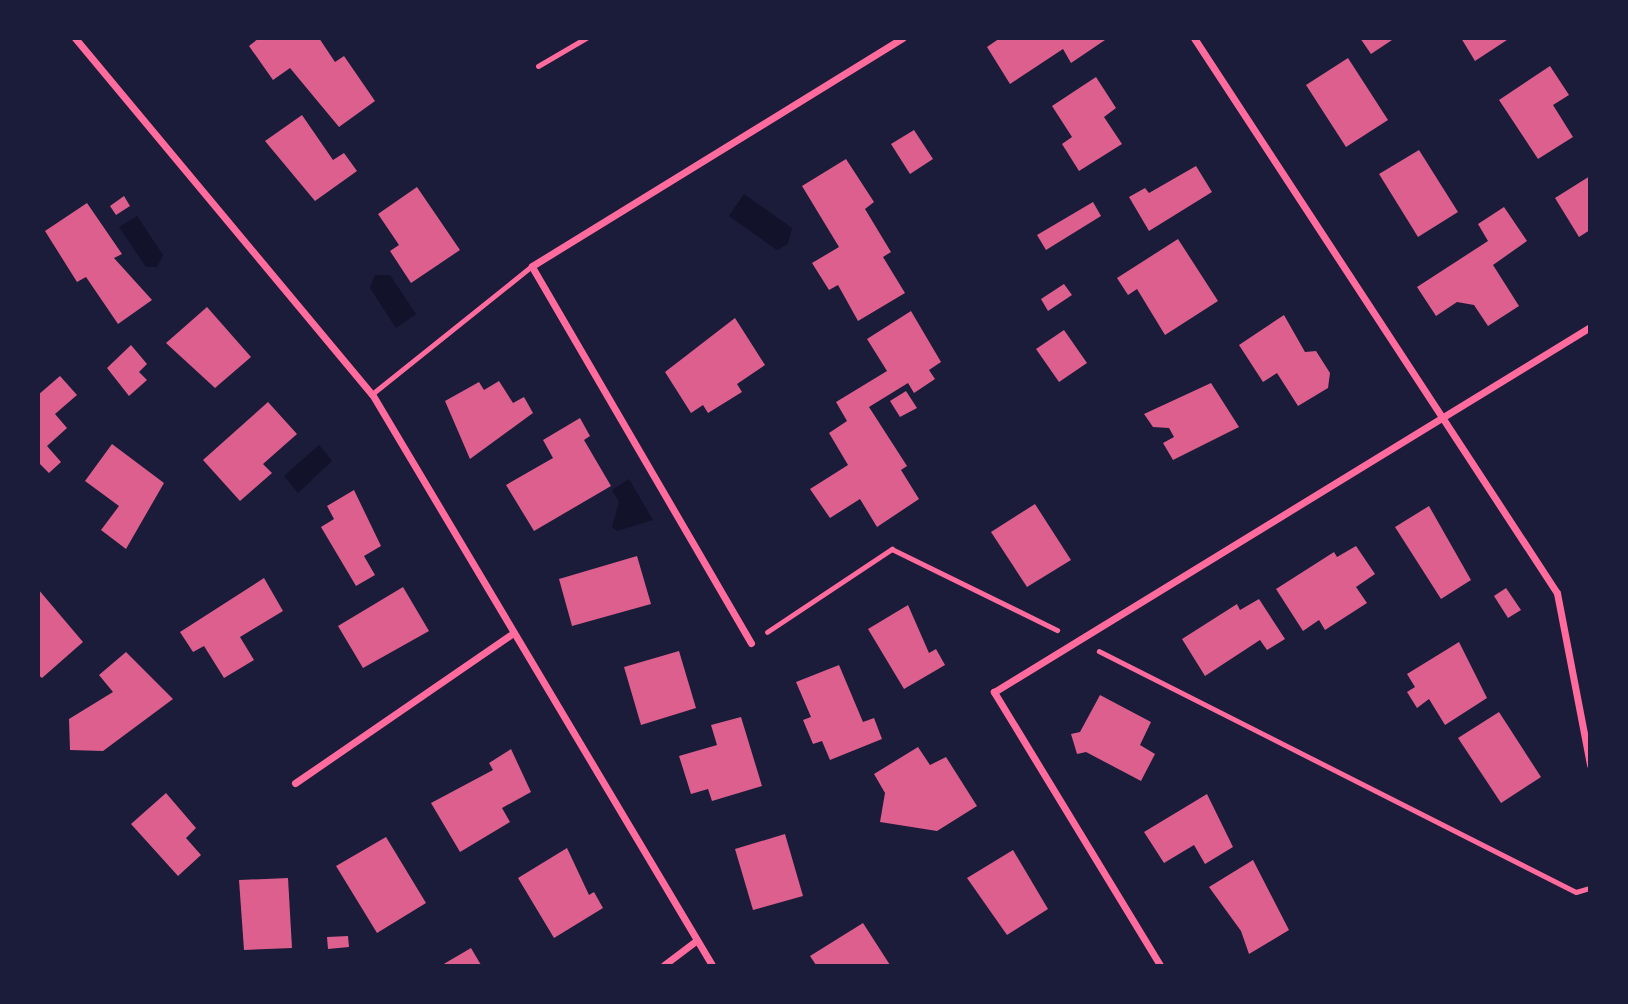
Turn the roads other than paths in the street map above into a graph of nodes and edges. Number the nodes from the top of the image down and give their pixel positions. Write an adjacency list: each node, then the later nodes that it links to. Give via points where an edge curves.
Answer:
1 (75, 38): 8 (street)
2 (586, 38): 5 (lane)
3 (902, 38): 6 (street)
4 (1194, 38): 9 (street)
5 (538, 66)
6 (532, 266): 8 (lane); 11 (street)
7 (1590, 327): 9 (street)
8 (372, 394): 10 (street)
9 (1441, 420): 12 (street, via 1557,593); 17 (street, via 993,692)
10 (510, 635): 13 (street); 14 (street)
11 (751, 643)
12 (1590, 765)
13 (295, 783)
14 (697, 940): 15 (street); 16 (street)
15 (664, 965)
16 (712, 965)
17 (1160, 965)

